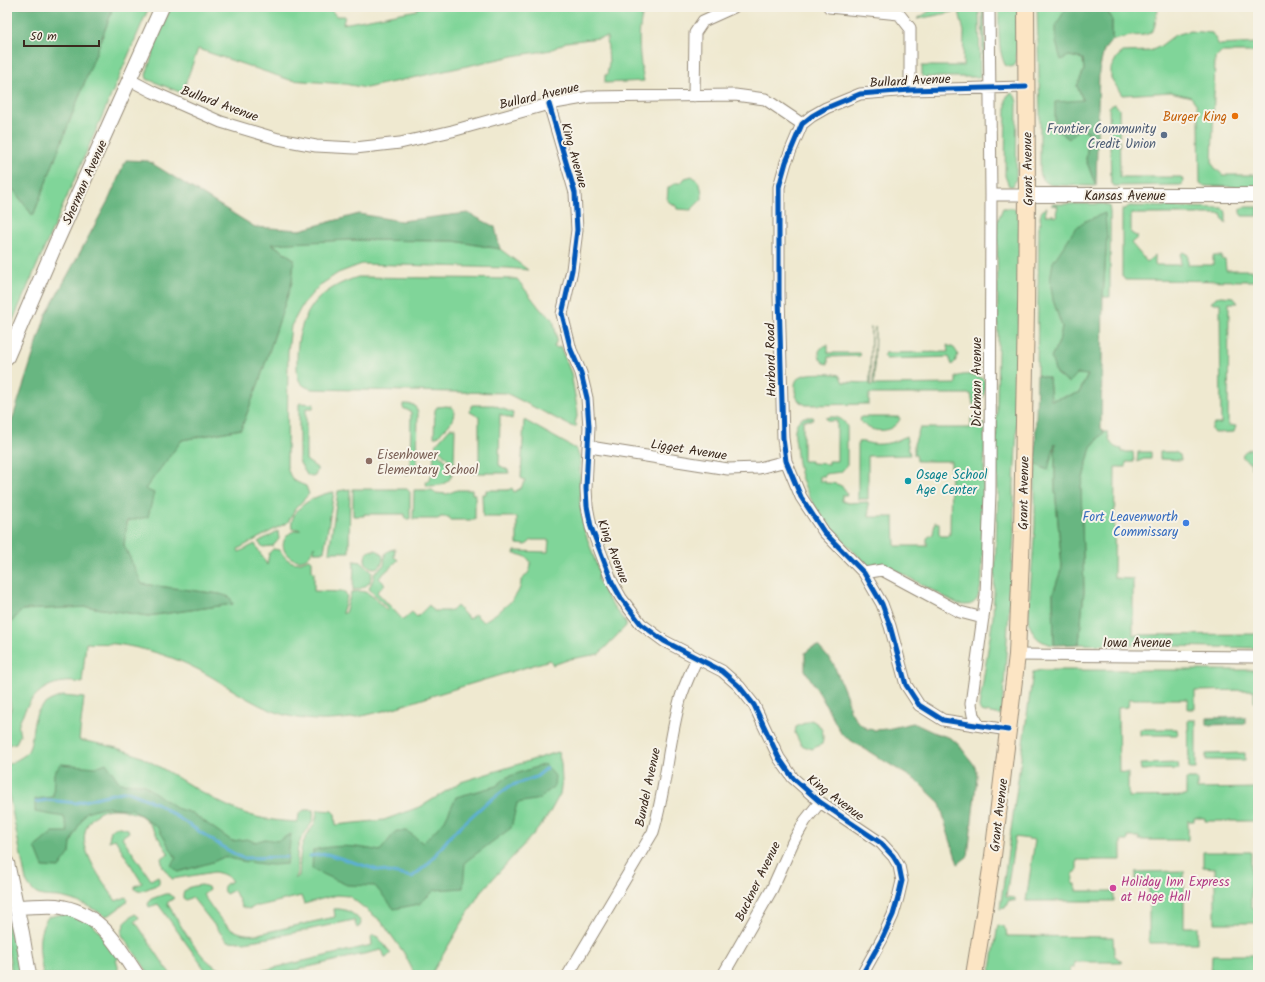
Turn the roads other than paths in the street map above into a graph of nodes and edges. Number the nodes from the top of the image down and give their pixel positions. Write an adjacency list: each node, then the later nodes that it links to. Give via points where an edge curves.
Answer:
1 (162, 7): 6 (street, Sherman Avenue)
2 (734, 7): 10 (street, via 703,21 695,33)
3 (830, 7): 9 (street, via 899,14 910,28)
4 (989, 7): 8 (street, Dickman Avenue)
5 (1026, 7): 7 (main road, Grant Avenue)
6 (130, 80): 11 (street, Bullard Avenue, via 221,122 316,146 355,148 400,143); 16 (street, Sherman Avenue)
7 (1026, 87): 8 (street, Bullard Avenue); 14 (main road, Grant Avenue)
8 (990, 88): 9 (street, Bullard Avenue); 13 (street, Dickman Avenue)
9 (910, 90): 12 (street, Bullard Avenue, via 860,94 826,108)
10 (694, 96): 11 (street, Bullard Avenue, via 589,97); 12 (street, Bullard Avenue, via 735,95 765,99)
11 (549, 104): 17 (street, King Avenue, via 575,193 577,230 572,270 562,314 587,398)
12 (802, 124): 18 (street, Harbord Road, via 779,187 779,296 783,438)
13 (991, 195): 14 (street, Kansas Avenue); 20 (street, Dickman Avenue, via 989,501)
14 (1027, 195): 15 (street, Kansas Avenue); 21 (main road, Grant Avenue, via 1023,524)
15 (1258, 195)
16 (7, 356)
17 (588, 444): 18 (street, Ligget Avenue, via 596,448 728,470 759,468); 23 (street, King Avenue, via 587,506 591,527 612,582 641,624 664,641)
18 (786, 461): 19 (street, Harbord Road, via 801,497 824,532)
19 (864, 573): 20 (street, via 882,570 960,612); 24 (street, Harbord Road, via 882,604 906,685 919,705 943,720)
20 (983, 618): 24 (street, Dickman Avenue, via 971,704)
21 (1017, 655): 22 (street, Iowa Avenue); 25 (main road, Grant Avenue)
22 (1258, 657)
23 (697, 658): 26 (street, King Avenue, via 722,671 739,686 754,705 779,758 793,778); 31 (street, Bundel Avenue, via 680,699 653,832)
24 (978, 724): 25 (street)
25 (1008, 730): 34 (main road, Grant Avenue, via 987,899)
26 (820, 802): 32 (street, Buckner Avenue, via 805,820 772,889); 33 (street, King Avenue, via 881,843 899,866 902,881 893,915)
27 (7, 863): 28 (street)
28 (16, 908): 29 (street); 30 (street, via 56,906 87,915 104,928)
29 (29, 975)
30 (137, 975)
31 (568, 975)
32 (723, 975)
33 (862, 975)
34 (974, 975)

